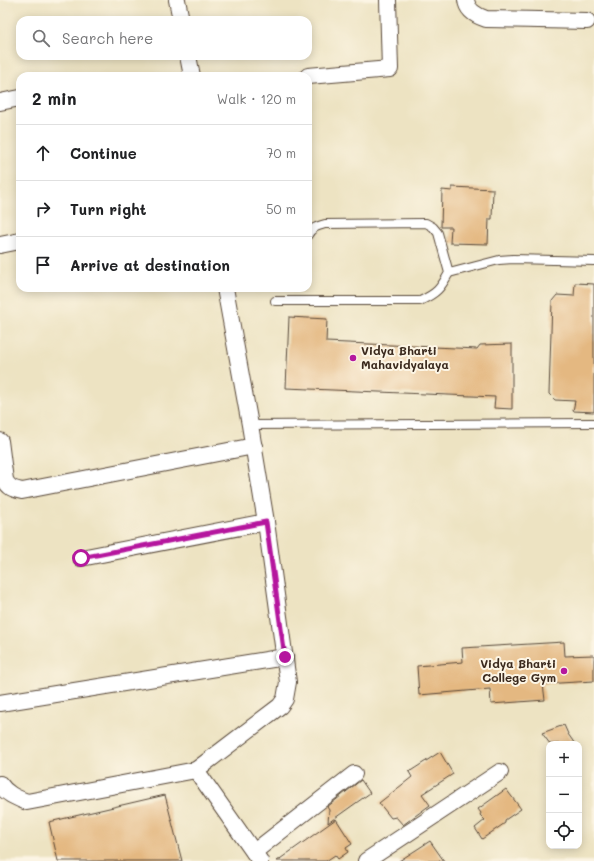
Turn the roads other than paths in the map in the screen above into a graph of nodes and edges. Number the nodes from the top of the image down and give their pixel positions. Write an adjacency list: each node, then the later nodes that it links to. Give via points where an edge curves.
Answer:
1 (177, 0): 4 (street)
2 (388, 0): 8 (street, via 390,69)
3 (466, 0): 5 (street, via 471,11 486,19)
4 (180, 16)
5 (588, 21)
6 (189, 60): 7 (street)
7 (191, 72)
8 (312, 76)
9 (16, 99): 10 (street)
10 (0, 102)
11 (312, 230): 15 (lane, via 325,224 426,223 438,233)
12 (16, 242): 13 (street)
13 (0, 245)
14 (594, 261): 15 (lane, via 513,258)
15 (449, 273): 17 (lane, via 440,288 420,301)
16 (226, 292): 19 (street)
17 (275, 301)
18 (594, 422): 19 (lane)
19 (250, 425): 21 (street)
20 (0, 441): 21 (street, via 5,480 8,486 22,491)
21 (254, 446): 22 (street)
22 (266, 522): 23 (street); 24 (street)
23 (81, 558)
24 (285, 657): 25 (street); 26 (street, via 288,682 285,699 280,706)
25 (0, 703)
26 (196, 770): 29 (street, via 27,802 12,796); 30 (street)
27 (500, 772): 31 (street)
28 (354, 774): 30 (street)
29 (0, 784)
30 (257, 856)
31 (366, 861)

